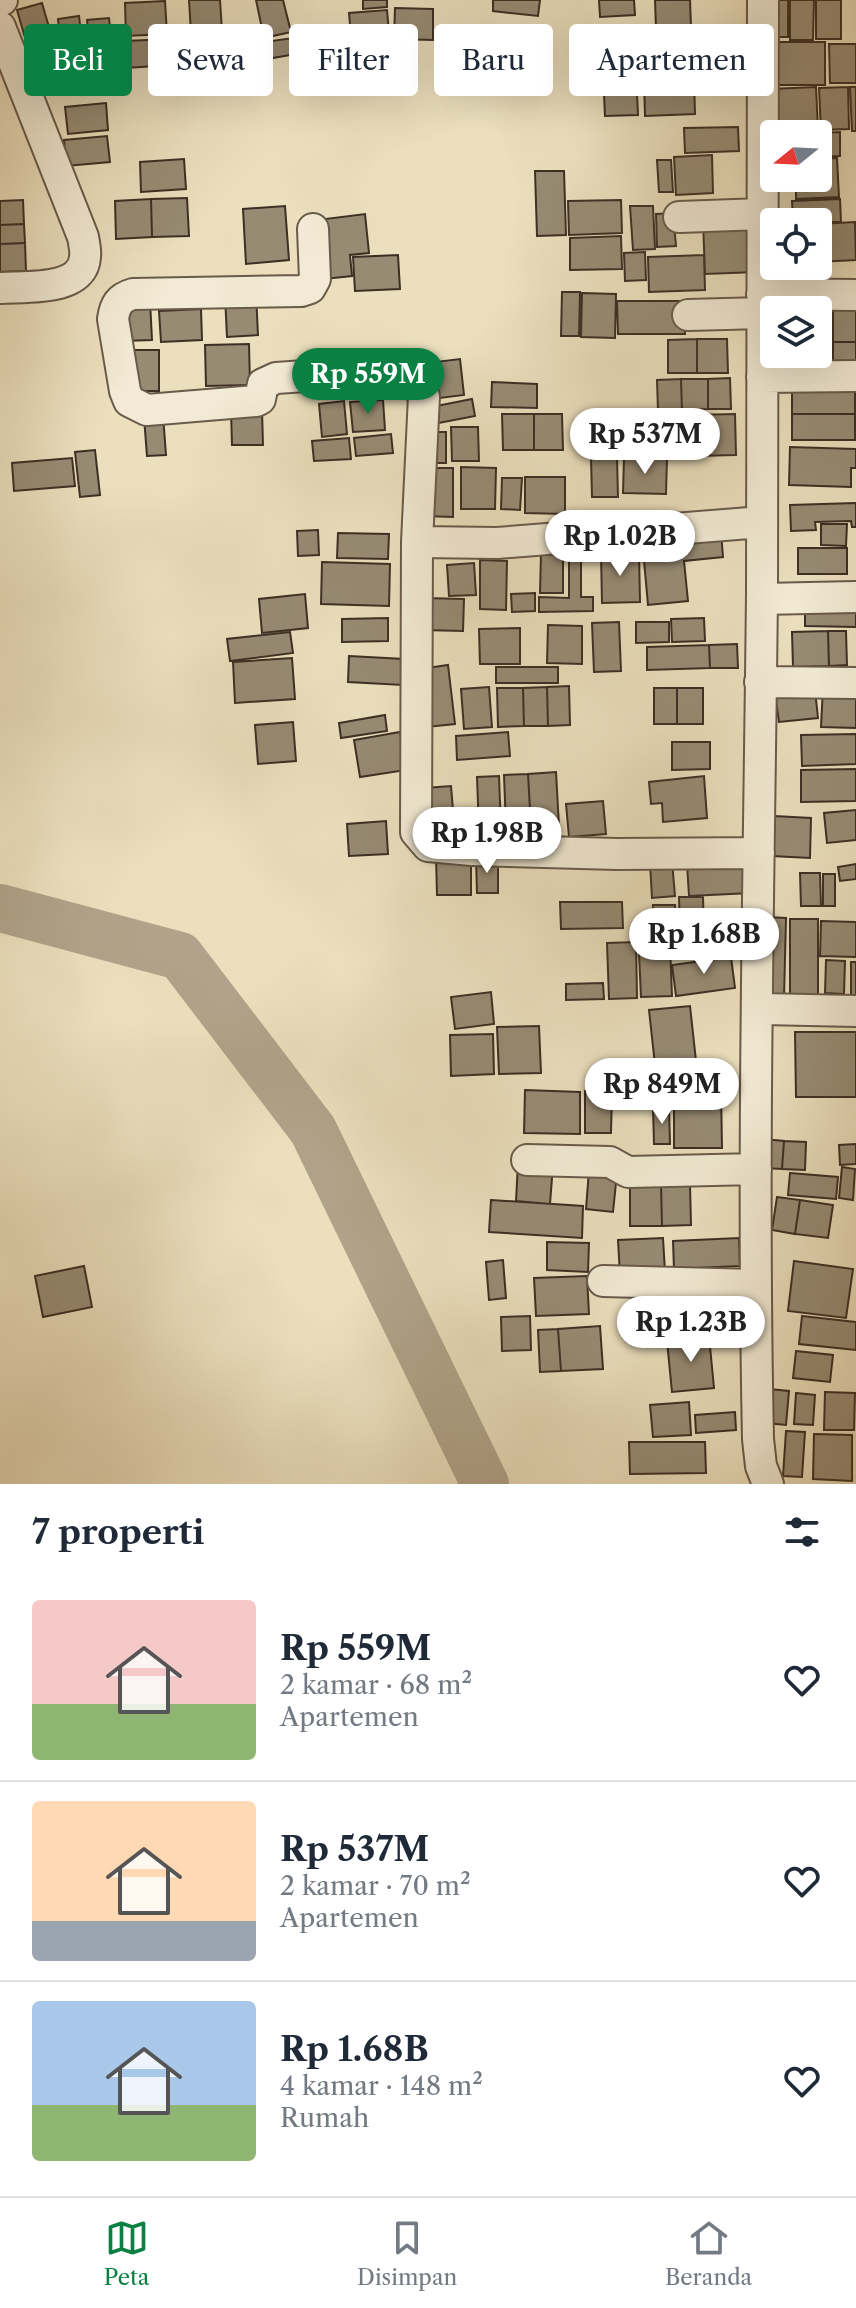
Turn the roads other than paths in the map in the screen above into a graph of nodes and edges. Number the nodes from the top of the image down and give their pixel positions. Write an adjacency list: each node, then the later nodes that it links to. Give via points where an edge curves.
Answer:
1 (763, 0): 3 (street)
2 (0, 27): 7 (street, via 83,237 86,259)
3 (762, 208)
4 (760, 214): 5 (street)
5 (679, 217)
6 (313, 229): 12 (street, via 315,279 310,288 133,294)
7 (78, 274): 8 (street, via 63,282); 12 (street)
8 (0, 288)
9 (856, 295): 10 (street)
10 (832, 297)
11 (760, 304): 13 (street)
12 (114, 307): 18 (street, via 125,391 129,401 147,410 256,401 263,384 276,378 393,370 411,378 424,396)
13 (688, 315)
14 (762, 368): 16 (street)
15 (856, 376): 16 (street)
16 (762, 377): 17 (street)
17 (762, 522): 18 (street, via 497,543); 20 (street)
18 (417, 542): 23 (street, via 418,837 428,846 472,850)
19 (856, 597): 20 (street)
20 (762, 599): 21 (street)
21 (760, 682): 22 (street); 23 (street)
22 (856, 683)
23 (759, 853): 24 (street)
24 (758, 1009): 25 (street); 27 (street)
25 (856, 1011)
26 (527, 1160): 27 (street, via 610,1162 628,1172)
27 (756, 1169): 29 (street)
28 (603, 1281): 29 (street)
29 (755, 1285): 30 (street, via 758,1439)
30 (768, 1484)

